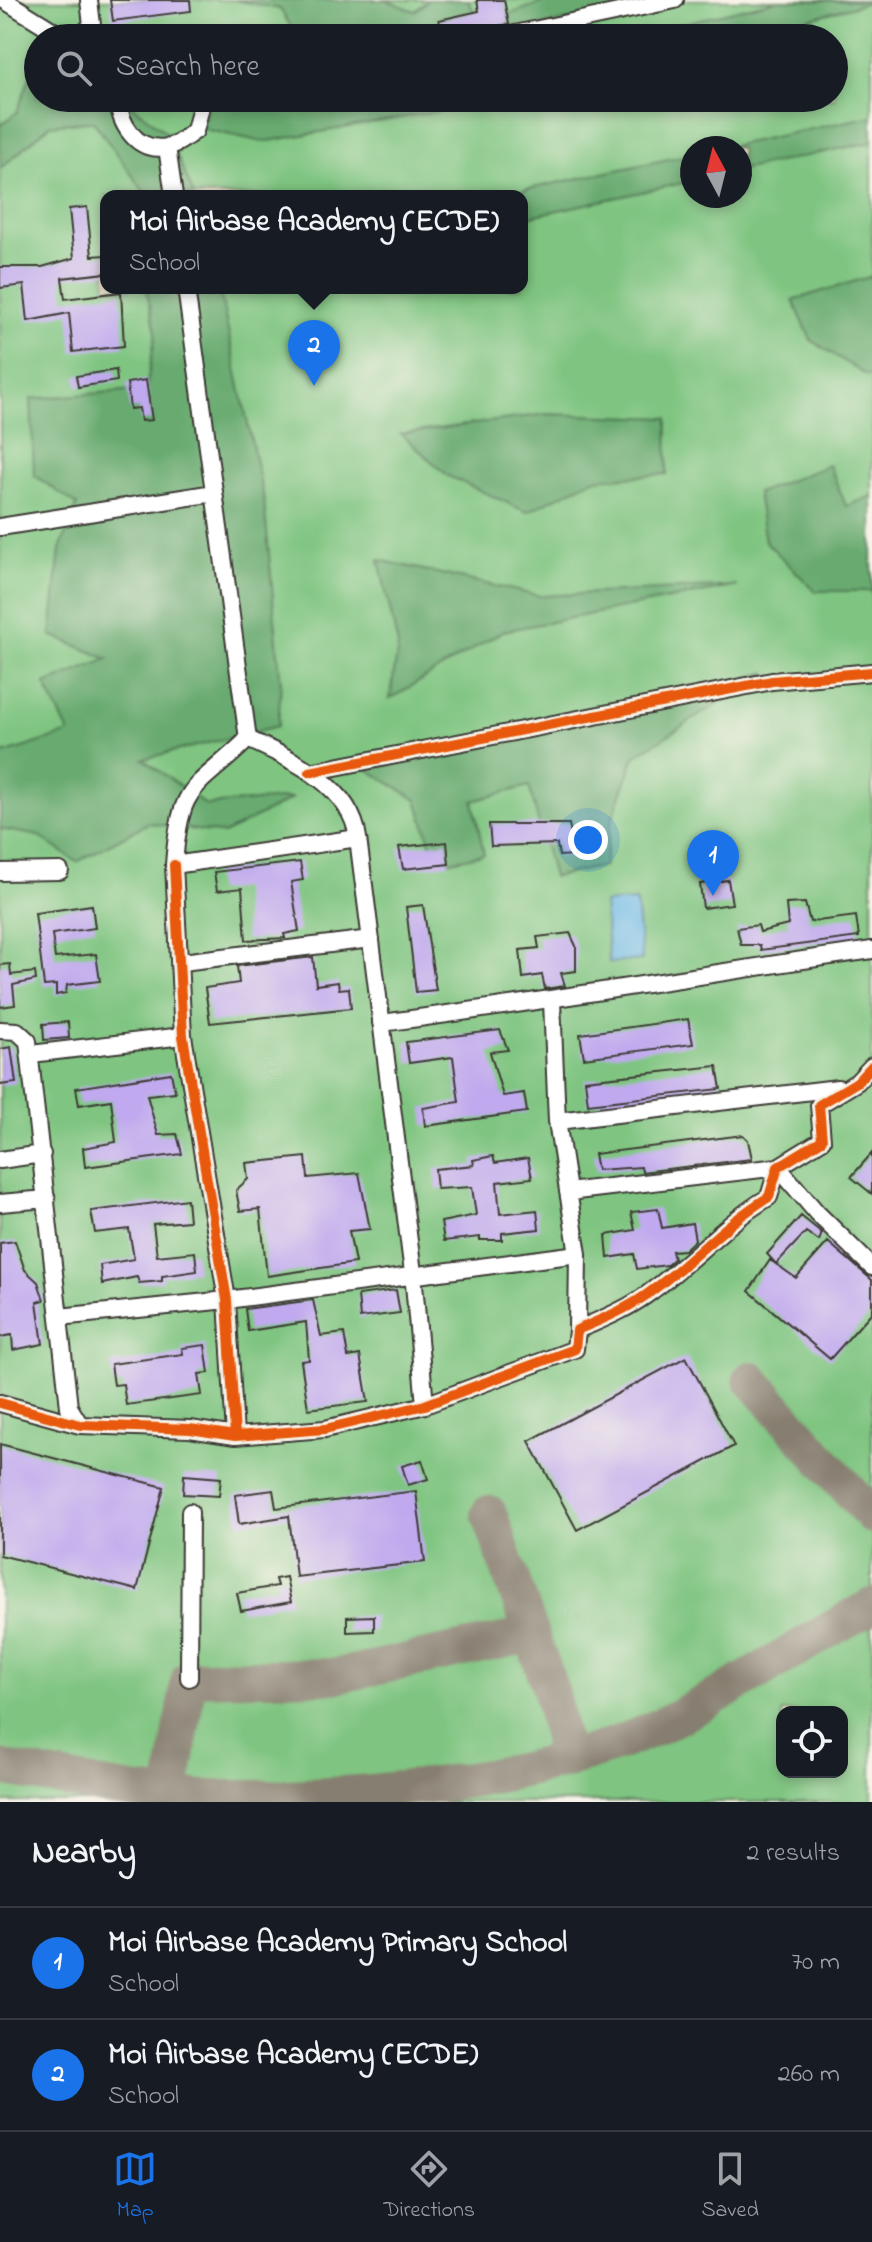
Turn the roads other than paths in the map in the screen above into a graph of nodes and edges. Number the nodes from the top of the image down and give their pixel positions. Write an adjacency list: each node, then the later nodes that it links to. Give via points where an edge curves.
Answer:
1 (4, 0): 5 (street)
2 (89, 0): 6 (street)
3 (675, 0): 4 (street)
4 (648, 3): 7 (street)
5 (43, 24)
6 (92, 24)
7 (557, 24)
8 (119, 112): 10 (street, via 130,135 147,146)
9 (202, 112): 10 (street, via 195,131)
10 (167, 147): 11 (street)
11 (173, 190)
12 (187, 294): 13 (street)
13 (214, 493): 14 (street); 16 (street)
14 (0, 527)
15 (872, 672): 17 (street, via 772,681)
16 (248, 739): 17 (street); 19 (street, via 189,790 177,826)
17 (310, 772): 18 (street, via 329,785 356,821)
18 (358, 838): 19 (street); 22 (street)
19 (174, 865): 24 (street)
20 (60, 871): 21 (street)
21 (0, 872)
22 (371, 939): 24 (street); 26 (street)
23 (872, 950): 25 (street)
24 (182, 962): 28 (street)
25 (552, 1001): 26 (street); 32 (street)
26 (381, 1023): 41 (street)
27 (0, 1030): 29 (street, via 25,1035)
28 (183, 1036): 29 (street); 42 (street)
29 (31, 1054): 33 (street)
30 (872, 1066): 31 (street)
31 (857, 1082): 32 (street, via 825,1092); 35 (street, via 819,1105 822,1140)
32 (557, 1121): 36 (street)
33 (42, 1154): 34 (street); 37 (street)
34 (0, 1160)
35 (778, 1167): 36 (street); 40 (street); 44 (street, via 769,1197 735,1216 653,1290)
36 (568, 1192): 39 (street)
37 (47, 1199): 38 (street); 43 (street)
38 (0, 1203)
39 (578, 1254): 41 (street); 44 (street)
40 (872, 1267)
41 (413, 1273): 42 (street); 46 (street)
42 (227, 1300): 43 (street); 48 (street)
43 (59, 1317): 47 (street, via 69,1407)
44 (577, 1330): 46 (street, via 575,1349)
45 (0, 1403): 47 (street)
46 (425, 1405): 48 (street, via 325,1429)
47 (80, 1425): 48 (street)
48 (235, 1436)
49 (190, 1512): 50 (street)
50 (189, 1678)

